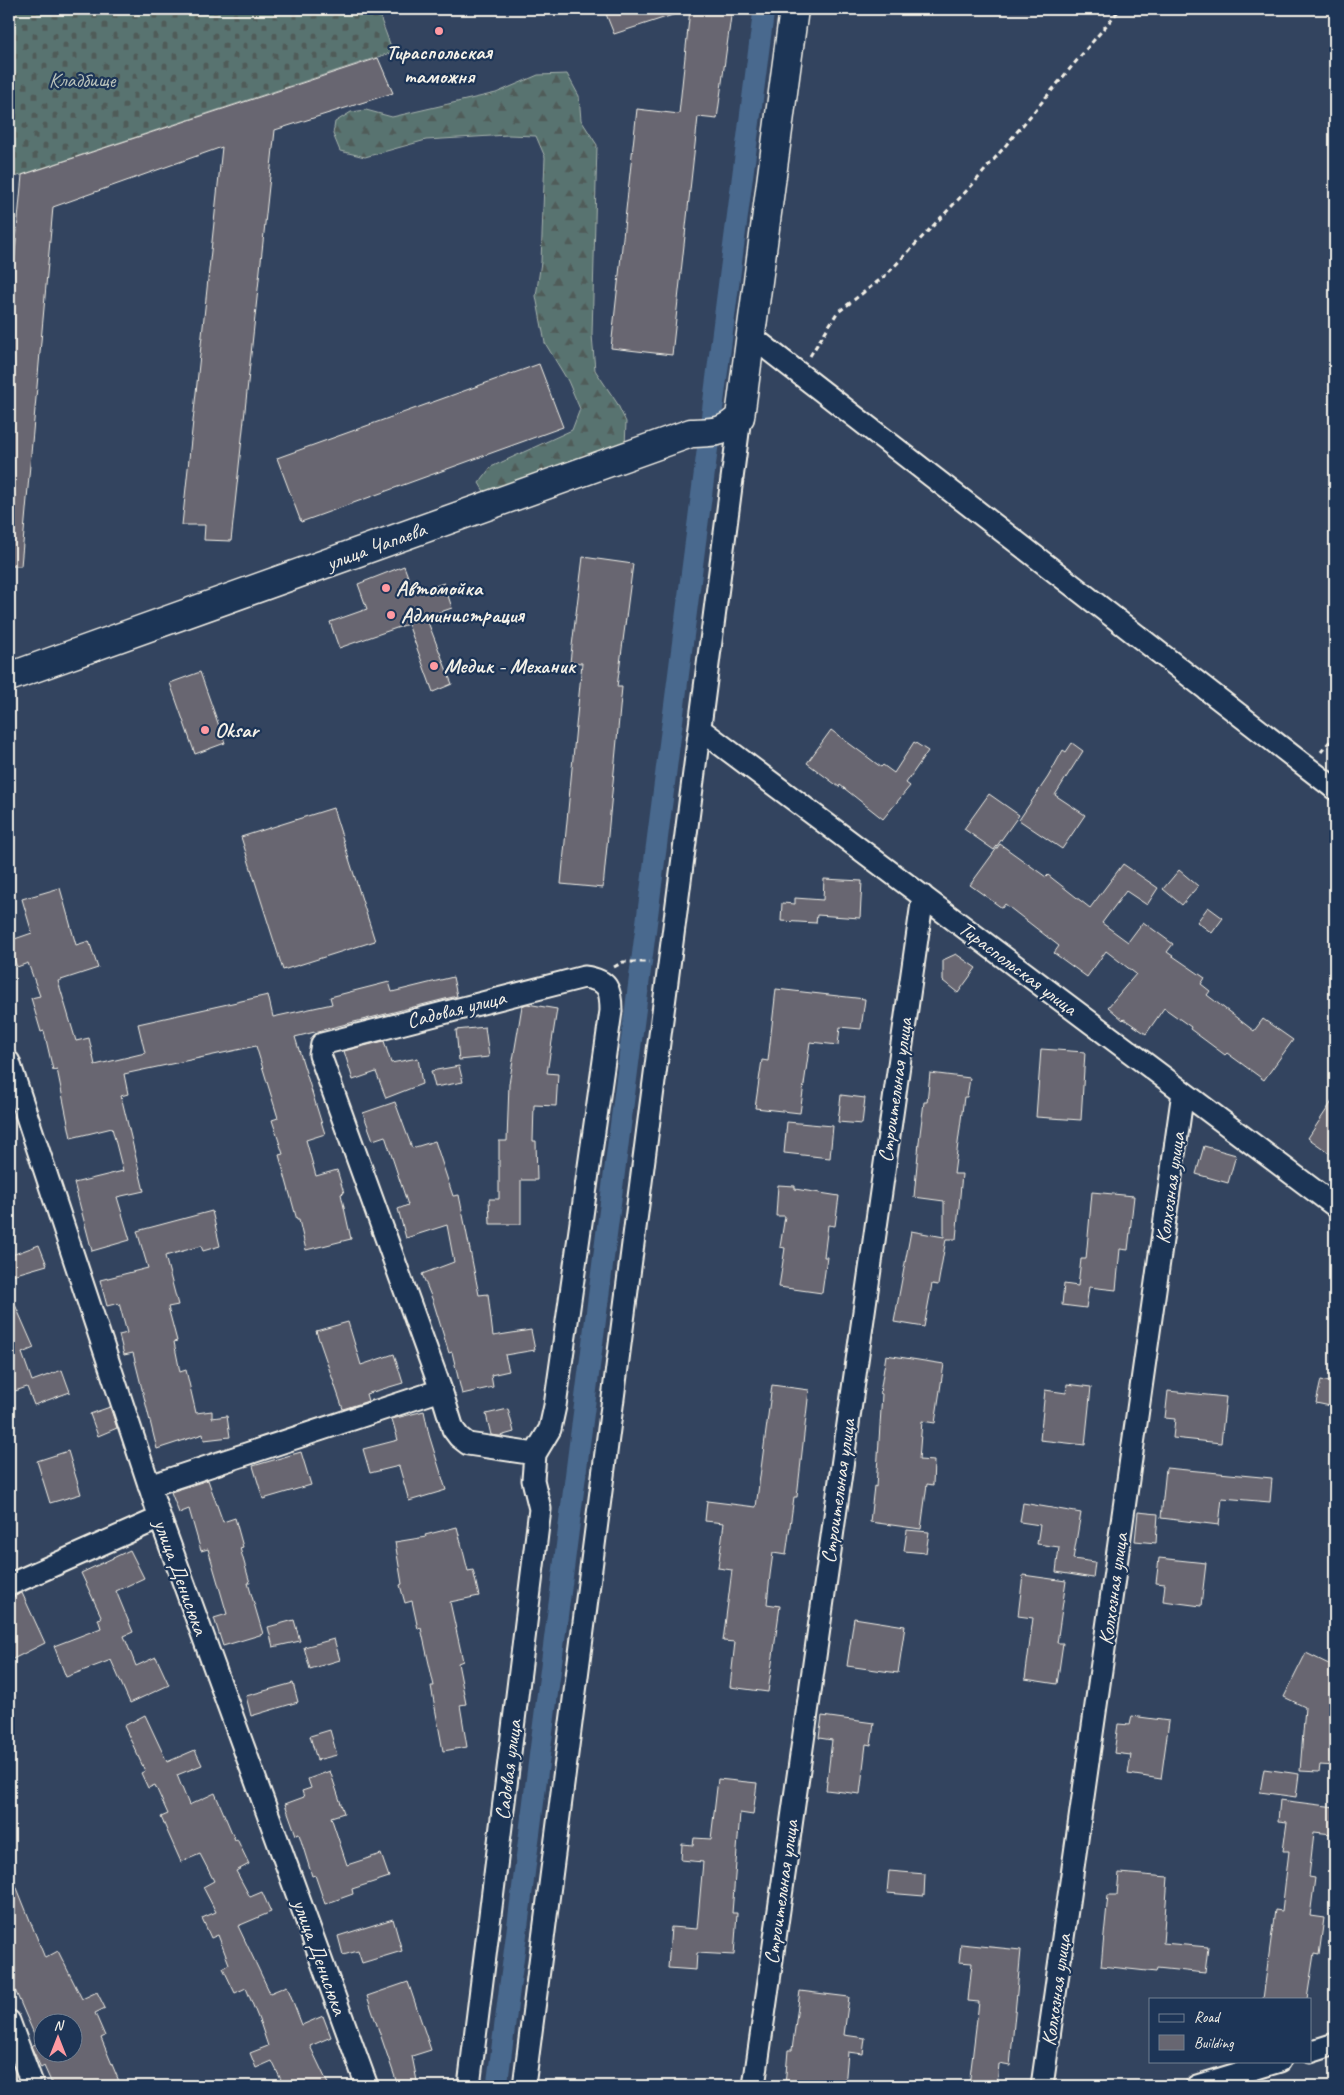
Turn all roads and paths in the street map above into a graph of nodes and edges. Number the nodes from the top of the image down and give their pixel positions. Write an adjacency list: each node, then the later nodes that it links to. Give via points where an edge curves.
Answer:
1 (794, 9): 3 (street)
2 (1120, 9): 4 (path, via 975,182 886,275 838,313)
3 (751, 336): 4 (street); 5 (street)
4 (799, 373): 8 (street)
5 (730, 425): 6 (street, улица Чапаева, via 691,432); 7 (street)
6 (9, 677)
7 (700, 729): 9 (street, Тираспольская улица); 27 (street)
8 (1335, 789)
9 (923, 896): 13 (street, Тираспольская улица); 28 (street, Строительная улица)
10 (623, 962): 11 (path)
11 (652, 962)
12 (9, 1062): 17 (street, улица Денисюка)
13 (1183, 1092): 14 (street, Тираспольская улица); 29 (street, Колхозная улица)
14 (1335, 1206)
15 (441, 1390): 16 (street, Садовая улица, via 453,1429 468,1444); 16 (street, Садовая улица, via 320,1055 322,1044 584,976 597,978 611,995 611,1011 555,1406 550,1429); 17 (street)
16 (535, 1454): 26 (street, Садовая улица, via 533,1480 540,1509)
17 (149, 1486): 18 (street, улица Денисюка)
18 (160, 1518): 19 (street); 25 (street, улица Денисюка)
19 (9, 1585)
20 (9, 2021): 24 (street)
21 (1335, 2044): 22 (street)
22 (1312, 2051)
23 (1277, 2062): 30 (street)
24 (33, 2086)
25 (367, 2086)
26 (469, 2086)
27 (524, 2086)
28 (754, 2086)
29 (1042, 2086)
30 (1197, 2086)

